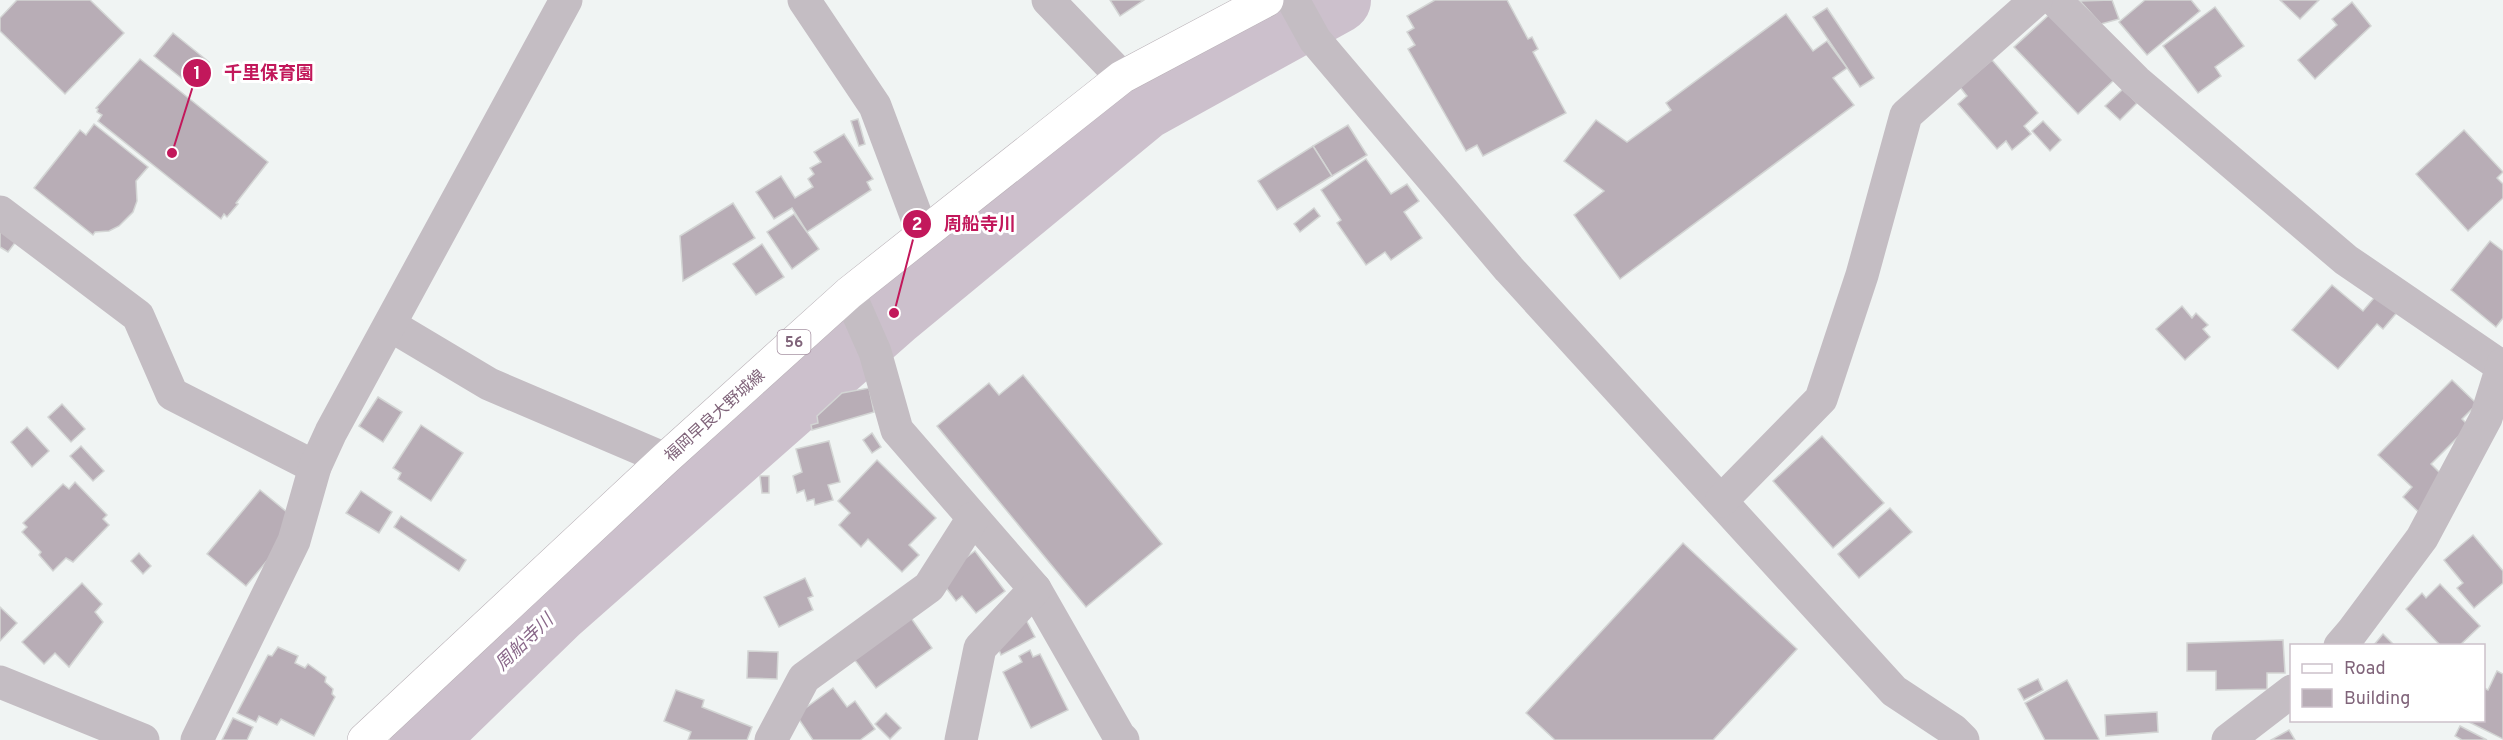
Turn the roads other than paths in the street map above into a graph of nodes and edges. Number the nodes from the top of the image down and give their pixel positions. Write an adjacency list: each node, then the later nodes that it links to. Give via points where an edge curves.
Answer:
1 (566, 0): 12 (street)
2 (804, 0): 10 (street, via 875,106)
3 (1048, 0): 8 (street)
4 (1267, 0): 8 (main road, 福岡早良大野城線 / 56)
5 (1293, 0): 16 (street, via 1315,40 1509,269)
6 (2036, 0): 16 (street, via 1906,115 1862,275 1821,399)
7 (2055, 0): 13 (street, via 2136,81 2346,260)
8 (1122, 77): 10 (main road, 福岡早良大野城線 / 56)
9 (0, 212): 15 (street, via 138,316 172,394)
10 (923, 234): 11 (main road, 福岡早良大野城線 / 56)
11 (849, 293): 14 (main road, 福岡早良大野城線 / 56); 17 (street, via 875,352 897,430)
12 (390, 325): 14 (street, via 489,384); 15 (street)
13 (2502, 365): 19 (street, via 2486,418 2422,538)
14 (665, 459): 24 (main road, 福岡早良大野城線 / 56)
15 (315, 467): 23 (street, via 294,541)
16 (1721, 501): 28 (street, via 1894,691)
17 (973, 518): 18 (street); 25 (street, via 929,587 804,678)
18 (1035, 589): 26 (street, via 980,648); 27 (street)
19 (2341, 644)
20 (0, 682): 22 (street)
21 (2290, 693): 29 (street)
22 (143, 740)
23 (197, 740)
24 (364, 740)
25 (771, 740)
26 (961, 740)
27 (1123, 740)
28 (1963, 740)
29 (2228, 740)

